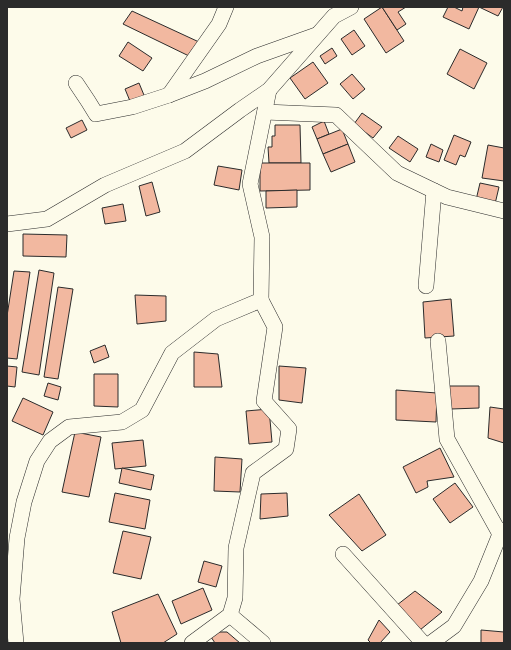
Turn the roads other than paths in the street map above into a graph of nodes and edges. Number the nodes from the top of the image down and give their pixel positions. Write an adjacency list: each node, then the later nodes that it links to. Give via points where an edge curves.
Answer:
1 (226, 7): 6 (street, via 219,24)
2 (351, 7): 3 (street, via 334,16)
3 (317, 35): 5 (street); 6 (street, via 257,56 206,81)
4 (76, 83): 6 (street, via 96,114 132,107)
5 (270, 90): 7 (street); 10 (street, via 185,151 105,185 47,219)
6 (169, 95)
7 (265, 112): 8 (street, via 336,114 397,173); 12 (street, via 250,184 262,237)
8 (434, 191): 9 (street, via 447,197); 11 (street)
9 (504, 212)
10 (7, 224)
11 (426, 286)
12 (260, 300): 16 (street, via 275,326 264,401 289,429 286,449 253,473 236,548 235,598); 18 (street, via 216,319 172,353 142,410 122,422 69,427 50,441 37,461 24,502 17,538 12,600)
13 (438, 341): 14 (street, via 447,439)
14 (502, 532): 21 (street, via 481,581 454,626)
15 (343, 554): 20 (street)
16 (230, 615): 17 (street); 19 (street)
17 (197, 642)
18 (16, 643)
19 (263, 643)
20 (423, 643)
21 (431, 643)

